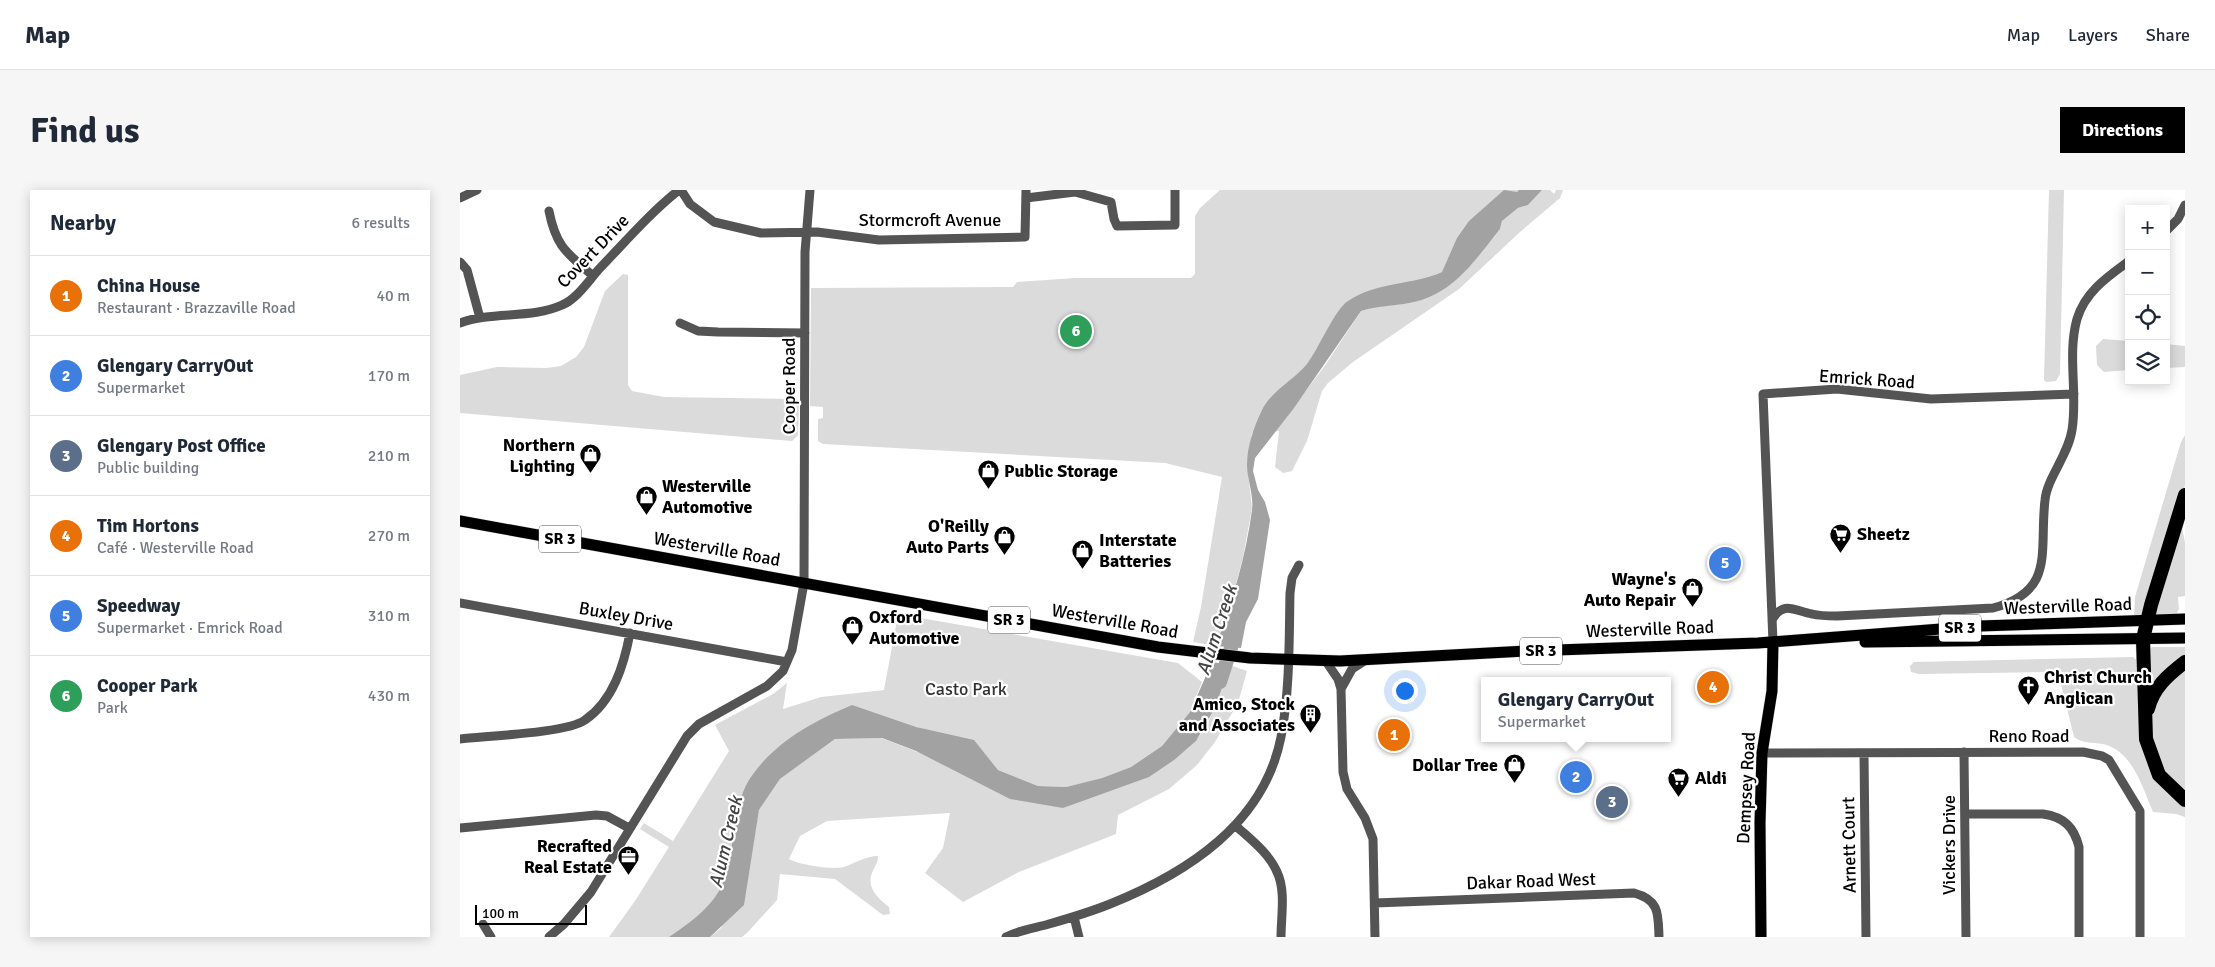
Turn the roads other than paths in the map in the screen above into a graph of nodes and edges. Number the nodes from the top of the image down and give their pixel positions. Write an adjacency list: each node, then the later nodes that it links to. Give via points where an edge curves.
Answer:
1 (477, 190): 7 (street)
2 (680, 190): 11 (street, Stormcroft Avenue, via 702,215 726,226 760,233); 14 (street, Covert Drive, via 655,210)
3 (810, 190): 11 (street, Cooper Road)
4 (1175, 190): 5 (street, via 1175,225 1117,226 1111,202)
5 (1074, 191): 6 (street)
6 (1026, 194): 11 (street, Stormcroft Avenue, via 1025,237 879,240)
7 (460, 198)
8 (2185, 205): 10 (street)
9 (549, 211): 14 (street, via 553,233 566,252)
10 (2170, 227)
11 (806, 232): 18 (street, Cooper Road)
12 (460, 262): 15 (street, via 467,270)
13 (2125, 263): 19 (street, via 2087,297 2077,318)
14 (593, 276): 15 (street, Covert Drive, via 563,305 545,311)
15 (480, 318): 16 (street, Covert Drive)
16 (460, 323)
17 (680, 323): 18 (street, via 708,332)
18 (804, 333): 23 (street, Cooper Road)
19 (2074, 394): 26 (street, via 2068,449 2045,498 2038,575 2028,591 2012,603 1993,608 1837,616 1812,615 1790,608 1782,609); 26 (street, Emrick Road, via 1931,399 1837,389 1763,394)
20 (2185, 495): 27 (highway)
21 (460, 521): 23 (main road, Westerville Road / SR 3)
22 (1299, 565): 33 (street, via 1292,578 1290,594)
23 (804, 583): 33 (main road, Westerville Road / SR 3, via 1158,647); 35 (street, Cooper Road)
24 (460, 605): 28 (street, Buxley Drive)
25 (2185, 619): 27 (main road, Westerville Road / SR 3)
26 (1772, 620): 31 (street, Emrick Road)
27 (2146, 620): 30 (highway); 31 (main road, Westerville Road / SR 3, via 1980,626)
28 (630, 633): 35 (street, Buxley Drive); 39 (street, via 620,674 601,704 585,721 562,728)
29 (2185, 638): 30 (main road, Westerville Road / SR 3)
30 (2143, 639): 31 (main road, Westerville Road / SR 3); 38 (highway)
31 (1773, 642): 32 (main road, Westerville Road / SR 3); 42 (main road, Dempsey Road, via 1772,691)
32 (1369, 658): 34 (main road, Westerville Road / SR 3); 37 (street, via 1352,669)
33 (1288, 660): 34 (main road, Westerville Road / SR 3); 45 (street, via 1281,738 1269,772)
34 (1325, 660): 37 (street, via 1338,679)
35 (787, 662): 47 (street, via 783,671 767,686 700,724 688,736)
36 (2185, 662): 38 (highway, via 2165,677 2151,699)
37 (1340, 689): 48 (street, via 1343,772 1347,789 1365,818 1373,840)
38 (2144, 725): 43 (highway, via 2159,775)
39 (460, 739)
40 (1864, 752): 41 (street, Reno Road); 42 (street, Reno Road); 59 (street, Arnett Court)
41 (1964, 752): 44 (street, Vickers Drive); 62 (street, Reno Road, via 2083,752 2109,760 2140,811)
42 (1762, 753): 58 (main road, Dempsey Road)
43 (2185, 800)
44 (1965, 814): 60 (street, Vickers Drive); 61 (street, via 2043,814 2056,816 2067,823 2076,834 2079,847)
45 (1236, 826): 49 (street, via 1185,867 1151,886); 56 (street, via 1269,858 1278,872)
46 (460, 828): 47 (street, via 596,815 607,816)
47 (629, 828): 53 (street, via 591,892)
48 (1375, 903): 51 (street, Dakar Road West, via 1634,893 1646,896 1654,904); 57 (street)
49 (1074, 918): 54 (street); 55 (street)
50 (483, 924): 52 (street)
51 (1659, 936)
52 (491, 937)
53 (549, 937)
54 (1006, 937)
55 (1079, 937)
56 (1281, 937)
57 (1375, 937)
58 (1761, 937)
59 (1866, 937)
60 (1966, 937)
61 (2078, 937)
62 (2140, 937)

